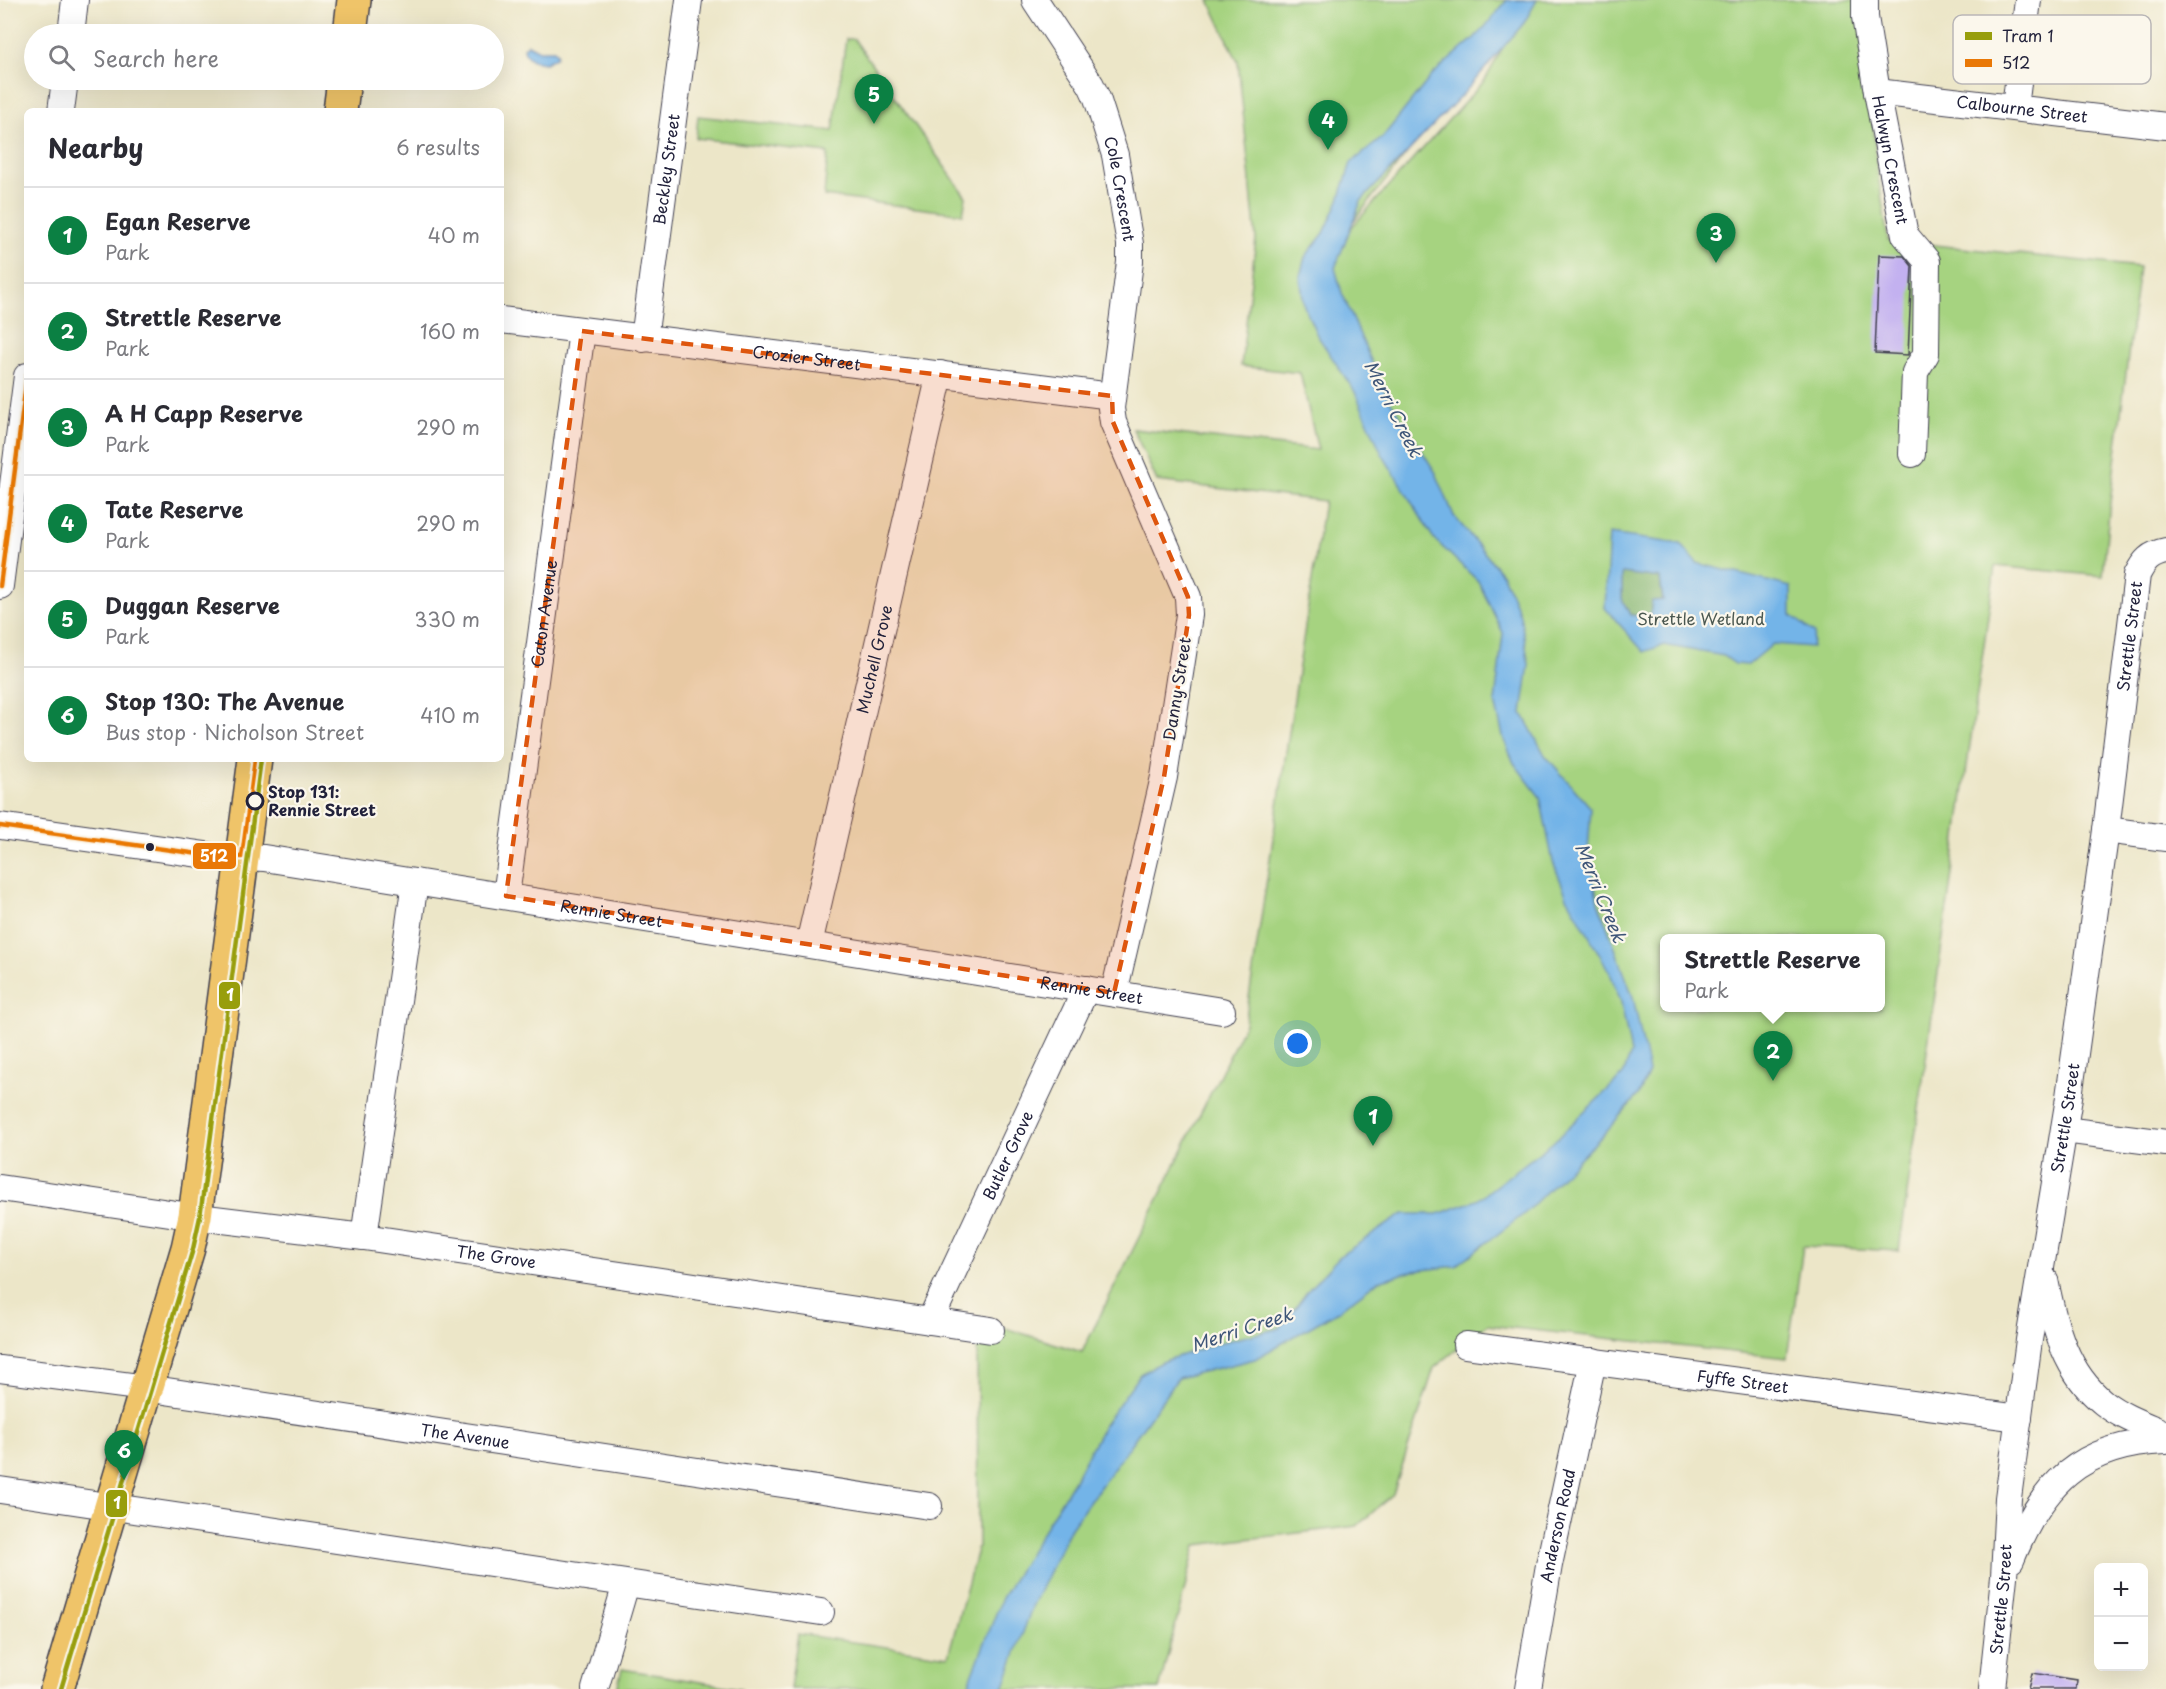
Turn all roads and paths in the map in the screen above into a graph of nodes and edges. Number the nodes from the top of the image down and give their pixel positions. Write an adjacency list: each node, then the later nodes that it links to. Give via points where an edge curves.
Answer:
1 (75, 0): 8 (street)
2 (354, 0): 9 (main road)
3 (689, 0): 20 (street, Beckley Street)
4 (1035, 0): 22 (street, Cole Crescent, via 1091,85 1115,155 1129,231 1130,262)
5 (1865, 0): 13 (street, Halwyn Crescent)
6 (2028, 0): 7 (street)
7 (2026, 15)
8 (72, 24)
9 (351, 24)
10 (2018, 84): 16 (street)
11 (64, 90): 14 (street)
12 (343, 90): 15 (main road)
13 (1877, 92): 16 (street, Calbourne Street); 24 (street, Halwyn Crescent, via 1905,235 1927,261 1926,354 1915,372)
14 (61, 108)
15 (340, 108)
16 (2015, 108): 17 (street, Calbourne Street)
17 (2166, 126)
18 (504, 320): 19 (street, Crozier Street)
19 (582, 331): 20 (street, Crozier Street); 33 (street, Caton Avenue)
20 (644, 339): 21 (street, Crozier Street)
21 (940, 374): 22 (street, Crozier Street); 34 (street, Muchell Grove)
22 (1112, 396): 36 (street, Danny Street, via 1113,422 1188,597 1189,615 1164,777)
23 (24, 398): 26 (street)
24 (1912, 454)
25 (2160, 552): 29 (street, Strettle Street, via 2144,561 2137,576)
26 (0, 586)
27 (255, 762): 31 (main road)
28 (0, 826): 31 (street, Rennie Street, via 213,856)
29 (2106, 830): 30 (street); 38 (street, Strettle Street)
30 (2166, 838)
31 (242, 856): 32 (street, Rennie Street); 41 (main road)
32 (415, 882): 33 (street, Rennie Street); 42 (street)
33 (506, 896): 34 (street, Rennie Street)
34 (809, 944): 35 (street, Rennie Street)
35 (1086, 990): 36 (street, Rennie Street); 44 (street, Butler Grove)
36 (1114, 993): 37 (street, Rennie Street)
37 (1222, 1011)
38 (2064, 1130): 39 (street); 43 (street, Strettle Street)
39 (2166, 1143)
40 (0, 1188): 41 (street, The Grove)
41 (195, 1216): 42 (street, The Grove); 49 (main road)
42 (364, 1238): 44 (street, The Grove)
43 (2041, 1266): 50 (street, Strettle Street); 51 (street, via 2055,1326 2074,1370 2105,1404)
44 (930, 1322): 45 (street, The Grove)
45 (991, 1330)
46 (1466, 1345): 47 (street, Fyffe Street)
47 (1593, 1361): 50 (street, Fyffe Street); 61 (street, Anderson Road, via 1549,1565)
48 (0, 1369): 49 (street, The Avenue)
49 (146, 1388): 54 (main road); 55 (street, The Avenue)
50 (2019, 1418): 56 (street, Strettle Street, via 2008,1498)
51 (2166, 1434)
52 (2166, 1441): 56 (street, via 2107,1451 2067,1474 2032,1514)
53 (0, 1490): 54 (street)
54 (112, 1506): 57 (street); 59 (main road)
55 (929, 1506)
56 (2004, 1577): 62 (street, Strettle Street)
57 (626, 1584): 58 (street); 60 (street)
58 (821, 1612)
59 (57, 1689)
60 (595, 1689)
61 (1528, 1689)
62 (1992, 1689)

